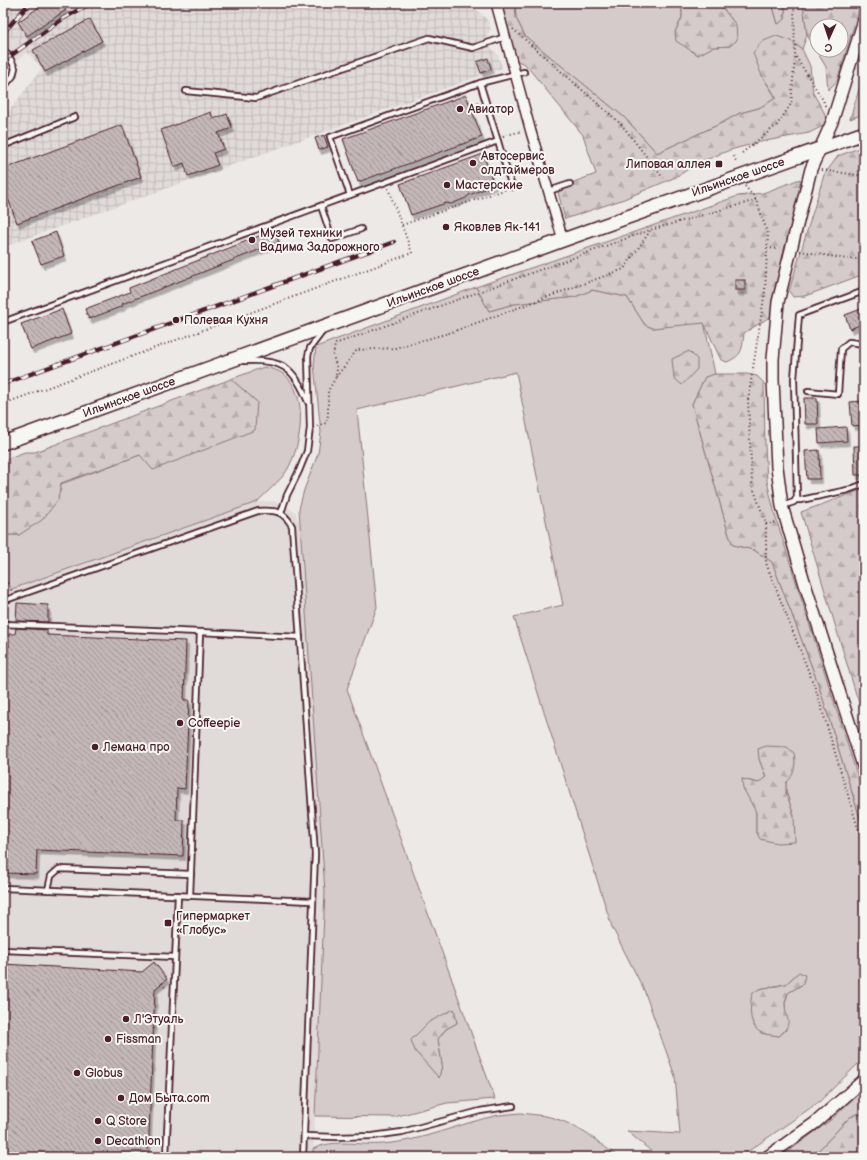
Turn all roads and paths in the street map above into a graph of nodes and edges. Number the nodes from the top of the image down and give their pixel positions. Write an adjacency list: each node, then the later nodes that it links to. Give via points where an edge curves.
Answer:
1 (490, 3): 3 (lane)
2 (794, 3): 8 (path)
3 (497, 7): 6 (street)
4 (864, 20): 14 (street)
5 (513, 28): 25 (path, via 621,124)
6 (505, 37): 9 (street); 12 (lane, via 472,48 429,38 256,98)
7 (3, 49): 11 (lane, via 10,56 15,68 13,76)
8 (795, 56): 14 (path, via 823,100); 20 (path, via 791,104 777,125)
9 (520, 73): 10 (lane); 15 (street)
10 (480, 83): 17 (lane); 30 (lane, via 330,137)
11 (3, 88)
12 (186, 91)
13 (75, 117): 18 (lane)
14 (832, 122): 19 (street)
15 (530, 128): 17 (path); 29 (street)
16 (864, 133): 19 (main road, Ильинское шоссе)
17 (497, 140): 26 (lane); 28 (lane)
18 (3, 143)
19 (819, 149): 23 (street); 36 (main road, Ильинское шоссе)
20 (742, 153)
21 (734, 156): 22 (path)
22 (736, 161)
23 (811, 169): 24 (path); 38 (street)
24 (864, 176)
25 (663, 178)
26 (386, 182): 30 (lane); 33 (path)
27 (570, 184): 29 (lane)
28 (512, 187): 33 (path)
29 (548, 191): 36 (street)
30 (350, 195): 32 (lane)
31 (756, 200): 35 (path)
32 (321, 206): 34 (lane, via 332,239); 41 (lane)
33 (402, 225): 47 (path, via 412,253)
34 (361, 229)
35 (650, 230): 45 (path, via 624,269 449,333 395,348 357,350); 45 (path, via 335,344 333,356 337,368)
36 (563, 240): 42 (main road, Ильинское шоссе)
37 (767, 248): 38 (path)
38 (791, 250): 39 (path, via 847,259); 53 (street, via 778,302 773,359 777,467)
39 (864, 259)
40 (864, 291): 52 (lane, via 799,315 794,379)
41 (3, 322)
42 (329, 324): 44 (main road, Ильинское шоссе); 48 (lane, via 310,348)
43 (864, 344): 46 (lane, via 849,342 841,349 838,394)
44 (226, 362): 48 (lane, via 271,362 281,365 290,370 301,385); 50 (main road, Ильинское шоссе)
45 (336, 377): 49 (path, via 328,391 326,423)
46 (808, 391)
47 (3, 404)
48 (309, 405): 49 (lane)
49 (310, 428): 54 (lane, via 307,451)
50 (3, 443)
51 (864, 484): 52 (lane, via 848,490)
52 (796, 500): 53 (lane)
53 (782, 506): 61 (street)
54 (281, 513): 56 (lane, via 272,510 258,511); 60 (lane, via 288,518 292,526)
55 (3, 576): 56 (path)
56 (15, 597): 57 (lane)
57 (3, 601)
58 (3, 624): 59 (lane)
59 (200, 632): 60 (lane); 62 (lane)
60 (300, 636): 67 (lane, via 315,854)
61 (864, 769)
62 (191, 874): 64 (lane, via 59,869 51,876); 66 (lane)
63 (3, 888): 64 (lane)
64 (48, 890): 65 (lane)
65 (178, 895): 66 (lane); 69 (lane)
66 (190, 896): 67 (lane)
67 (312, 901): 72 (lane)
68 (3, 950): 69 (lane)
69 (174, 957): 73 (lane)
70 (864, 1080): 75 (street, via 815,1123)
71 (513, 1106): 72 (lane, via 480,1111 402,1132)
72 (304, 1136): 74 (lane)
73 (166, 1157)
74 (303, 1157)
75 (767, 1157)

